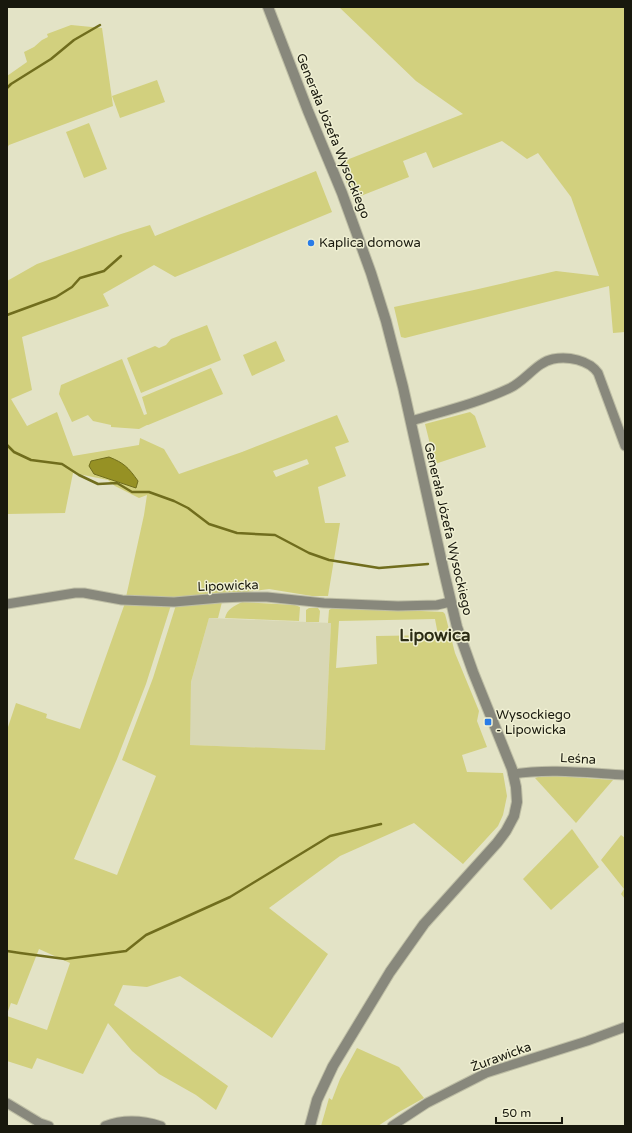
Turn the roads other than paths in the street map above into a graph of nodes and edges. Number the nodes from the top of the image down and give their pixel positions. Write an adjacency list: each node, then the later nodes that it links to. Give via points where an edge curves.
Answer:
1 (268, 7): 2 (street, Generała Józefa Wysockiego, via 342,193 371,274 386,320)
2 (411, 421): 3 (street, via 478,402 511,387 551,359 566,358 594,367); 4 (street, Generała Józefa Wysockiego)
3 (625, 446)
4 (450, 602): 5 (street, Lipowicka, via 398,606 324,603 267,597 174,602 122,600 75,593); 6 (street, Generała Józefa Wysockiego, via 466,654)
5 (7, 604)
6 (513, 774): 7 (street, Leśna, via 572,771); 13 (street, Generała Józefa Wysockiego, via 517,802 514,816 506,831 424,924 390,972 333,1066 317,1100)
7 (625, 776)
8 (625, 1027): 14 (street, Żurawicka, via 486,1073 427,1103)
9 (7, 1103): 10 (street)
10 (49, 1126)
11 (105, 1126): 12 (street, via 132,1120)
12 (160, 1126)
13 (310, 1126)
14 (392, 1126)

